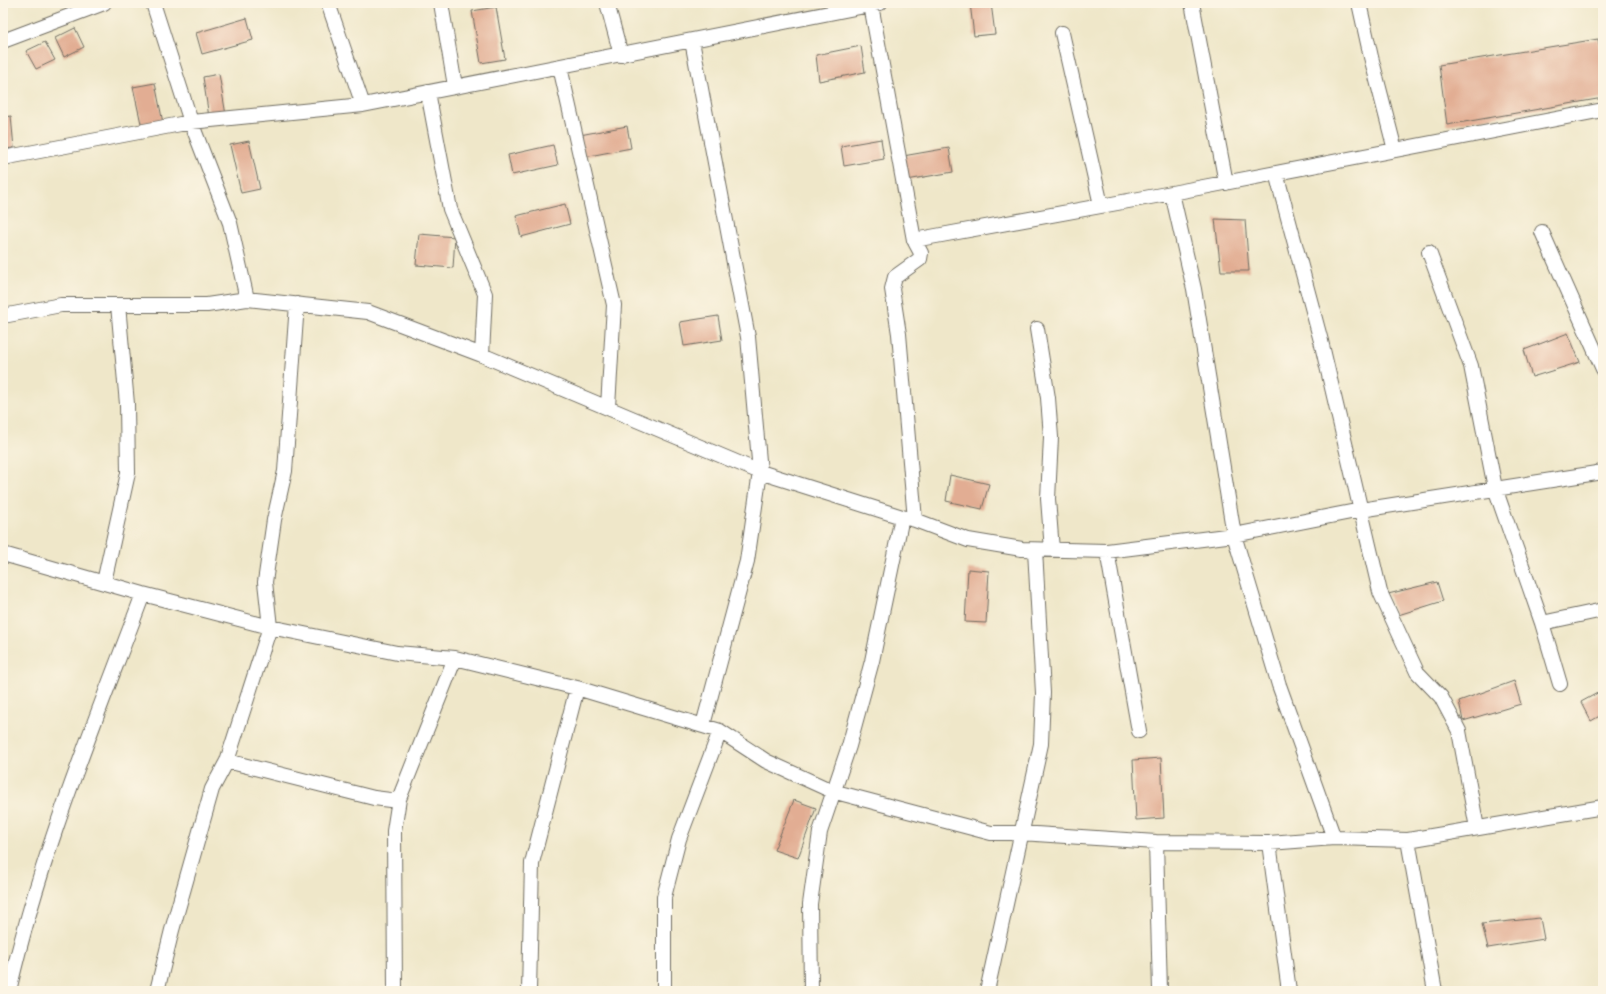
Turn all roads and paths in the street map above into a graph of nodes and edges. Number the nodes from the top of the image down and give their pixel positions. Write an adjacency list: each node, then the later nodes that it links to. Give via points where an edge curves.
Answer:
1 (104, 3): 10 (street)
2 (153, 3): 18 (street)
3 (328, 3): 16 (street)
4 (442, 3): 14 (street)
5 (607, 3): 12 (street)
6 (1192, 3): 22 (street)
7 (1359, 3): 19 (street)
8 (876, 4): 11 (street); 26 (street)
9 (1062, 33): 24 (street)
10 (3, 40)
11 (692, 41): 12 (street); 36 (street, via 748,337)
12 (621, 55): 13 (street)
13 (560, 67): 14 (street); 35 (street, via 614,305)
14 (455, 86): 15 (street)
15 (428, 92): 16 (street); 33 (street, via 450,209 485,294)
16 (363, 105): 18 (street)
17 (1603, 110): 19 (street)
18 (191, 122): 20 (street); 28 (street, via 230,222)
19 (1395, 150): 21 (street)
20 (3, 158)
21 (1276, 173): 22 (street); 39 (street, via 1321,341)
22 (1226, 183): 23 (street)
23 (1172, 193): 24 (street); 41 (street, via 1194,288)
24 (1101, 205): 26 (street)
25 (1542, 232): 34 (street)
26 (914, 240): 40 (street, via 921,253 920,259 895,277 892,289 899,334)
27 (1429, 252): 38 (street, via 1471,366)
28 (247, 299): 29 (street); 30 (street, via 207,305)
29 (297, 304): 33 (street, via 368,312); 50 (street, via 285,471 274,520 265,582)
30 (118, 305): 31 (street, via 61,305); 46 (street, via 127,404 128,473)
31 (3, 316)
32 (1037, 329): 43 (street, via 1048,398 1051,437 1048,499)
33 (482, 355): 35 (street)
34 (1603, 369)
35 (608, 407): 36 (street)
36 (760, 472): 40 (street); 54 (street, via 747,561)
37 (1603, 472): 38 (street)
38 (1495, 488): 39 (street); 49 (street)
39 (1362, 510): 41 (street); 61 (street, via 1380,592 1417,672 1442,697 1459,731)
40 (909, 518): 42 (street, via 968,540); 58 (street, via 848,746)
41 (1234, 535): 44 (street); 63 (street, via 1279,685)
42 (1035, 550): 43 (street); 62 (street, via 1043,693 1041,744)
43 (1052, 550): 44 (street)
44 (1107, 551): 56 (street)
45 (3, 554): 46 (street)
46 (104, 582): 47 (street)
47 (144, 594): 50 (street); 67 (street, via 60,817 32,904)
48 (1603, 610): 49 (street)
49 (1542, 623): 52 (street)
50 (270, 627): 51 (street, via 397,653); 57 (street)
51 (455, 658): 53 (street); 59 (street)
52 (1560, 684)
53 (577, 688): 54 (street); 70 (street, via 532,862)
54 (702, 725): 55 (street)
55 (720, 731): 58 (street, via 766,761); 71 (street, via 679,839 664,897)
56 (1139, 731)
57 (227, 761): 59 (street, via 374,798); 68 (street, via 212,789)
58 (832, 790): 62 (street, via 991,834); 72 (street, via 820,832 811,888)
59 (399, 799): 69 (street, via 394,831)
60 (1603, 807): 61 (street)
61 (1477, 828): 64 (street)
62 (1021, 833): 65 (street); 73 (street)
63 (1334, 838): 64 (street); 66 (street)
64 (1408, 840): 76 (street)
65 (1156, 842): 66 (street); 74 (street)
66 (1269, 843): 75 (street)
67 (9, 991)
68 (157, 991)
69 (395, 991)
70 (529, 991)
71 (664, 991)
72 (811, 991)
73 (987, 991)
74 (1160, 991)
75 (1289, 991)
76 (1435, 991)

